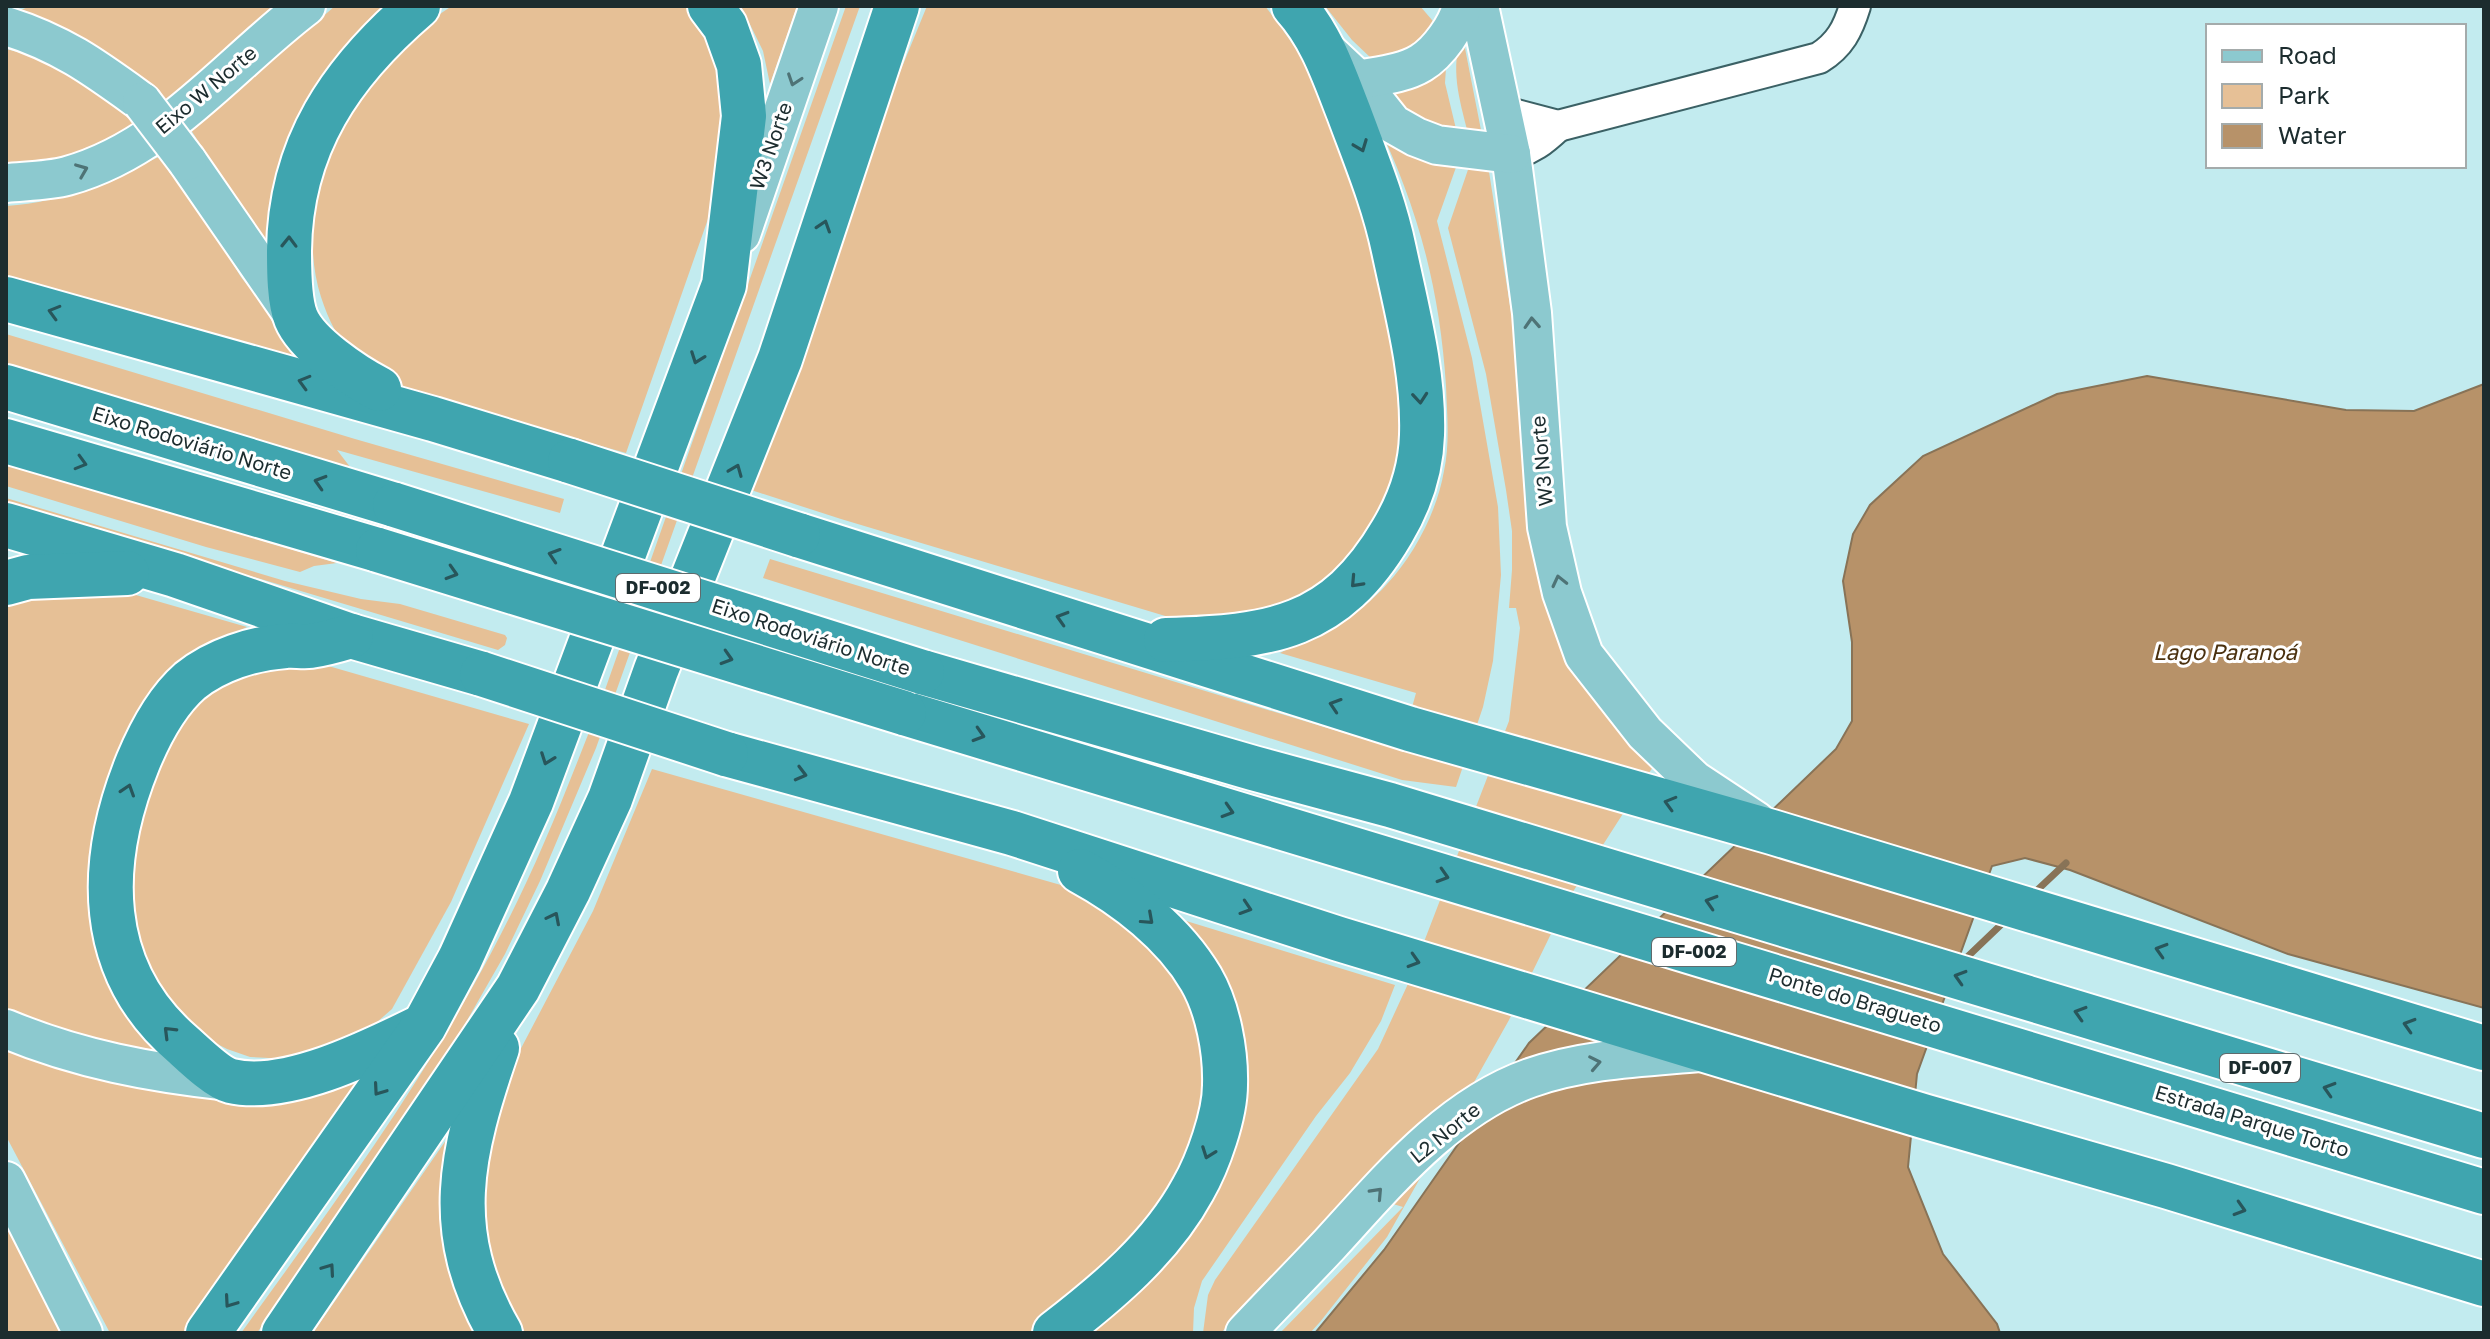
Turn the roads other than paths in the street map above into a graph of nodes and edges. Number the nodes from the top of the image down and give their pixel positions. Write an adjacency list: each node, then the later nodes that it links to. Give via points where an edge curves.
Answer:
1 (306, 6): 16 (main road, Eixo W Norte, one-way to 1, via 67,176 131,150 175,121)
2 (418, 6): 19 (highway, one-way to 2, via 289,231 306,154 328,105 355,67)
3 (710, 6): 17 (highway, via 725,26 739,65 744,116)
4 (819, 6): 17 (main road, W3 Norte, one-way to 17)
5 (897, 6): 30 (highway, one-way to 5, via 610,799 780,359)
6 (1294, 6): 11 (highway)
7 (1462, 6): 12 (main road, via 1448,36 1421,63)
8 (1479, 6): 13 (main road, W3 Norte)
9 (1855, 6): 14 (street, via 1837,45 1819,58)
10 (6, 26): 19 (main road, bridge, via 43,37 86,61 142,102)
11 (1323, 47): 12 (main road); 27 (highway, one-way to 27, via 1384,205 1407,309 1422,404 1412,495 1362,577 1319,611 1264,632)
12 (1358, 80): 15 (main road, via 1393,124 1416,137 1437,145)
13 (1501, 111): 14 (street); 15 (main road, W3 Norte)
14 (1558, 126): 15 (street, via 1541,142)
15 (1511, 154): 28 (main road, W3 Norte, one-way to 15, via 1694,780 1645,733 1584,655 1547,527 1532,313)
16 (6, 183)
17 (724, 285): 32 (highway, one-way to 32, via 531,802)
18 (6, 299): 21 (highway, one-way to 18)
19 (296, 319): 21 (highway, via 323,353)
20 (6, 387): 31 (highway, Eixo Rodoviário Norte / DF-002, one-way to 20, bridge, via 1390,805 922,672)
21 (433, 419): 27 (highway, one-way to 21, bridge)
22 (6, 441): 35 (highway, Ponte do Bragueto / DF-002, one-way to 35, bridge)
23 (6, 525): 24 (highway)
24 (175, 575): 25 (highway, via 28,577); 26 (highway)
25 (6, 583)
26 (351, 636): 29 (highway, one-way to 29, bridge, via 726,754); 37 (highway, one-way to 26, via 167,1031 147,1008 121,958 110,914 110,881 122,807 144,747 165,709 190,681 243,654)
27 (1136, 641): 28 (highway, one-way to 27, via 1410,729)
28 (1772, 832): 34 (highway, one-way to 28)
29 (1012, 833): 36 (highway, one-way to 36); 46 (highway, one-way to 46, via 1105,886 1167,936 1202,980 1216,1019 1226,1087 1208,1155 1173,1219 1120,1279)
30 (518, 988): 44 (highway, one-way to 30); 45 (highway, via 475,1113 462,1179 468,1251 477,1286)
31 (2035, 999): 38 (highway, DF-007, one-way to 31)
32 (424, 1026): 37 (highway, via 331,1069 261,1083); 43 (highway, one-way to 43)
33 (6, 1029): 37 (main road, via 79,1055 170,1075)
34 (2484, 1048)
35 (2020, 1049): 40 (highway, Estrada Parque Torto / DF-007)
36 (1709, 1051): 41 (highway, one-way to 41); 47 (main road, L2 Norte, one-way to 36, via 1387,1182 1456,1119 1490,1097 1531,1078 1601,1061)
37 (229, 1081)
38 (2484, 1136)
39 (6, 1181): 42 (main road)
40 (2484, 1192)
41 (2484, 1284)
42 (83, 1333)
43 (208, 1333)
44 (284, 1333)
45 (500, 1333)
46 (1055, 1333)
47 (1245, 1333)

